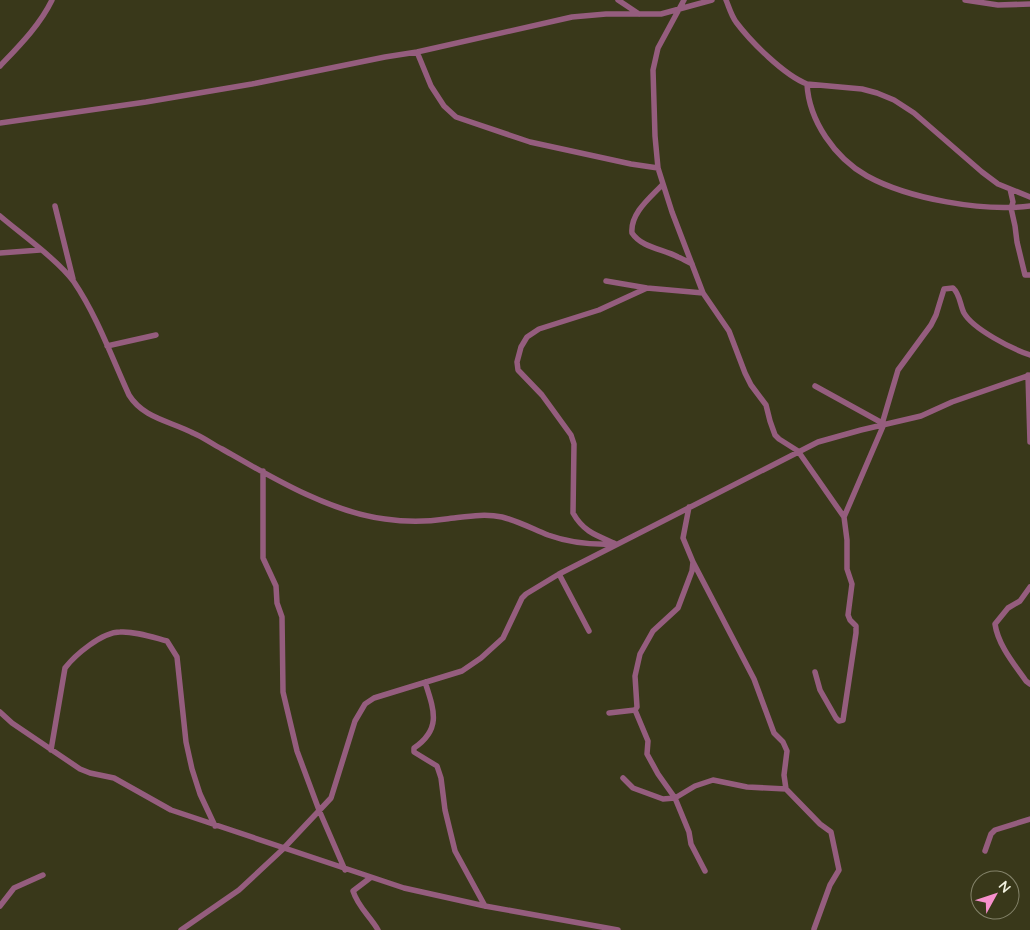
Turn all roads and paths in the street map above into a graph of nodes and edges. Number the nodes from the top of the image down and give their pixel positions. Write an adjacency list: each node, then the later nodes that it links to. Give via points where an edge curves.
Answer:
1 (52, 0): 11 (street, via 20,45)
2 (618, 0): 9 (street)
3 (684, 0): 8 (street)
4 (712, 0): 8 (street)
5 (726, 0): 12 (street, via 736,21 756,44 786,72)
6 (965, 0): 7 (street, via 998,5)
7 (1030, 4)
8 (680, 10): 9 (street); 14 (street, via 658,48 653,70)
9 (641, 15): 10 (street, via 572,17)
10 (417, 52): 13 (street, via 252,84); 14 (street, via 431,86 456,117 530,142)
11 (0, 66)
12 (807, 84): 16 (street, via 862,89 894,100 914,112 982,172); 20 (street, via 807,96 822,132 851,165 866,175 885,184 945,201)
13 (0, 123)
14 (658, 168): 15 (street)
15 (663, 184): 25 (street); 25 (street, via 638,211 632,233 643,243)
16 (1010, 189): 17 (street); 20 (street)
17 (1030, 197)
18 (55, 206): 27 (street)
19 (1030, 206): 20 (street)
20 (1011, 208): 26 (street, via 1025,275)
21 (0, 211): 22 (street)
22 (0, 216): 23 (street)
23 (40, 250): 24 (street); 27 (street)
24 (0, 253)
25 (692, 264): 30 (street)
26 (1030, 275)
27 (73, 281): 32 (street)
28 (606, 281): 29 (street)
29 (647, 288): 30 (street); 42 (street, via 599,310 539,329 527,337 517,362 518,370 542,395 574,444 573,513 587,531)
30 (704, 293): 38 (street, via 729,331 745,373 766,405 775,434)
31 (156, 335): 32 (street)
32 (107, 346): 39 (street, via 129,395 142,411 192,432)
33 (1030, 355): 36 (street, via 970,322 956,290 947,287 931,325 898,370)
34 (1029, 375): 36 (street, via 921,416); 37 (street)
35 (815, 386): 36 (street)
36 (883, 424): 38 (street, via 839,435); 41 (street)
37 (1030, 442)
38 (798, 452): 40 (street); 41 (street)
39 (263, 471): 42 (street, via 349,511 370,516 414,521 486,515 502,517 572,542); 57 (street, via 263,558 276,586 282,617 283,692 297,751)
40 (689, 507): 42 (street); 43 (street, via 683,538)
41 (844, 517): 47 (street, via 847,569 852,584 848,615 856,626 856,633 843,720 836,718 820,690)
42 (617, 544): 44 (street)
43 (693, 562): 50 (street, via 678,608 653,631 640,654 635,676 638,702); 55 (street, via 754,679 774,733 787,751)
44 (559, 574): 46 (street); 48 (street, via 524,595 503,638 481,658 462,671)
45 (1030, 587): 49 (street, via 1020,601 1008,608 994,624 1008,654)
46 (589, 631)
47 (815, 672)
48 (425, 682): 57 (street, via 374,698 365,704 355,721 331,798); 67 (street, via 433,710 433,728 414,752 437,766 455,852)
49 (1030, 684)
50 (635, 710): 52 (street); 56 (street, via 648,741 647,754)
51 (0, 712): 53 (street)
52 (609, 712)
53 (51, 750): 59 (street, via 80,769 114,778 171,810); 59 (street, via 65,668 72,660 113,632 166,641 176,657 192,769)
54 (623, 778): 56 (street, via 634,788 650,795)
55 (786, 789): 56 (street, via 747,787 712,780); 68 (street, via 832,832 839,870)
56 (675, 798): 63 (street, via 691,844)
57 (319, 810): 60 (street); 62 (street)
58 (1030, 819): 61 (street, via 995,830)
59 (215, 826): 60 (street)
60 (283, 849): 62 (street); 69 (street, via 239,890)
61 (985, 851)
62 (345, 870): 65 (street)
63 (705, 871)
64 (43, 875): 66 (street, via 14,888)
65 (370, 878): 67 (street); 70 (street, via 353,891 356,902)
66 (0, 906)
67 (485, 906): 71 (street)
68 (814, 929)
69 (181, 930)
70 (378, 930)
71 (618, 930)

